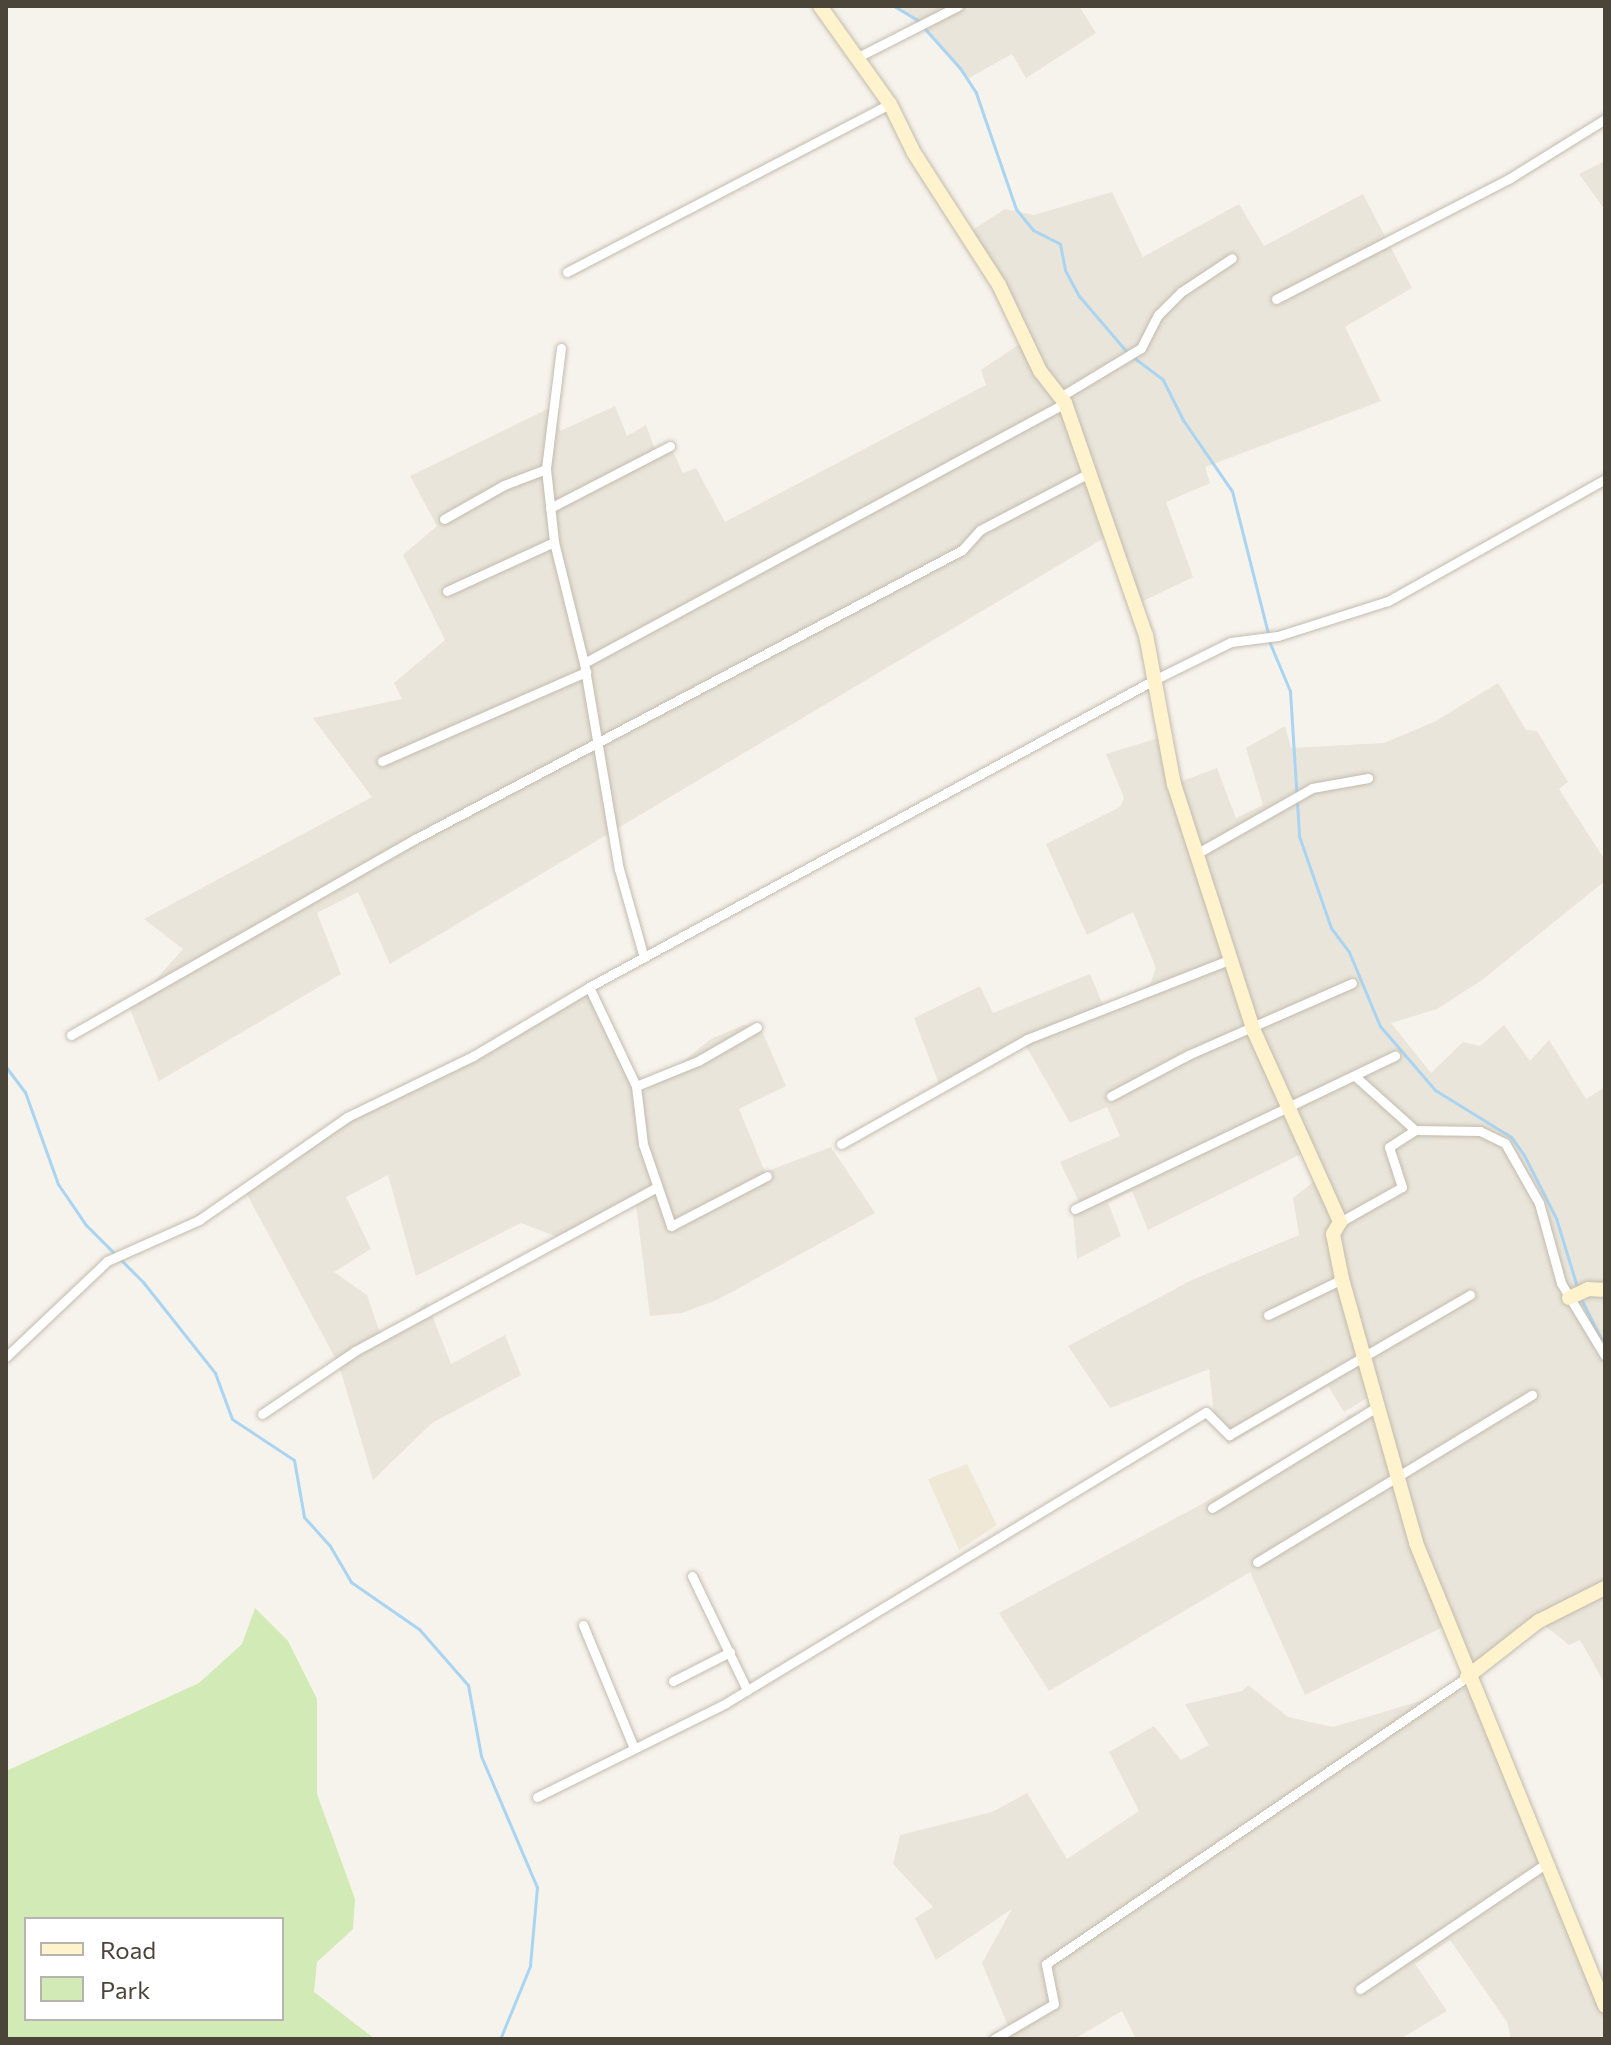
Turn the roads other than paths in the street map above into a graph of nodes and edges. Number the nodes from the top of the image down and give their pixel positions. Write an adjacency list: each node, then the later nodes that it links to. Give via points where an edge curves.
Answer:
1 (820, 6): 3 (street)
2 (958, 6): 3 (street)
3 (860, 56): 4 (street)
4 (890, 104): 7 (street); 10 (street, via 914,153 999,285 1040,371)
5 (1605, 119): 8 (street, via 1510,178)
6 (1232, 258): 10 (street, via 1175,298 1158,315 1141,348)
7 (567, 272)
8 (1276, 299)
9 (561, 348): 12 (street)
10 (1062, 400): 13 (street); 19 (street)
11 (670, 446): 15 (street)
12 (546, 469): 15 (street); 16 (street, via 504,485)
13 (1089, 473): 20 (street, via 1146,635); 21 (street, via 980,530 962,550)
14 (1605, 479): 20 (street, via 1388,601 1278,636 1231,642)
15 (550, 508): 17 (street)
16 (444, 519)
17 (554, 542): 18 (street); 19 (street)
18 (447, 591)
19 (585, 668): 21 (street); 22 (street)
20 (1154, 680): 24 (street, via 1162,737); 25 (street)
21 (594, 743): 25 (street, via 619,869); 31 (street)
22 (382, 761)
23 (1368, 778): 24 (street, via 1312,788)
24 (1196, 854): 26 (street)
25 (644, 958): 28 (street)
26 (1231, 959): 30 (street); 38 (street, via 1027,1039)
27 (1352, 983): 30 (street)
28 (589, 987): 34 (street); 49 (street, via 473,1056 347,1117 199,1220 107,1261)
29 (757, 1027): 34 (street, via 698,1061)
30 (1253, 1029): 35 (street, via 1188,1055); 36 (street)
31 (71, 1035)
32 (1395, 1056): 33 (street)
33 (1356, 1077): 36 (street); 37 (street)
34 (636, 1086): 40 (street, via 643,1144)
35 (1111, 1096)
36 (1288, 1106): 41 (street); 42 (street)
37 (1415, 1130): 42 (street, via 1389,1147 1402,1187); 46 (street, via 1480,1131 1505,1143 1539,1203)
38 (841, 1144)
39 (767, 1176): 40 (street, via 674,1226)
40 (657, 1187): 54 (street, via 355,1351)
41 (1075, 1209)
42 (1340, 1222): 43 (street, via 1333,1234)
43 (1342, 1279): 47 (street); 50 (street)
44 (1605, 1290): 46 (street, via 1588,1289)
45 (1470, 1295): 50 (street, via 1384,1349)
46 (1569, 1298): 51 (street)
47 (1268, 1315)
48 (6, 1341): 49 (street)
49 (8, 1354)
50 (1363, 1355): 53 (street); 64 (street, via 1227,1436 1206,1412)
51 (1605, 1356)
52 (1532, 1395): 55 (street)
53 (1375, 1408): 55 (street); 56 (street)
54 (262, 1414)
55 (1397, 1475): 57 (street); 62 (street, via 1416,1543)
56 (1212, 1508)
57 (1257, 1562)
58 (692, 1576): 61 (street)
59 (1605, 1588): 62 (street, via 1539,1621)
60 (583, 1625): 65 (street)
61 (730, 1652): 63 (street); 64 (street)
62 (1467, 1677): 67 (street); 70 (street, via 1046,1964 1054,2004)
63 (673, 1681)
64 (747, 1690): 65 (street)
65 (633, 1746): 66 (street)
66 (537, 1797)
67 (1545, 1864): 68 (street); 69 (street)
68 (1360, 1989)
69 (1605, 2006)
70 (994, 2039)

